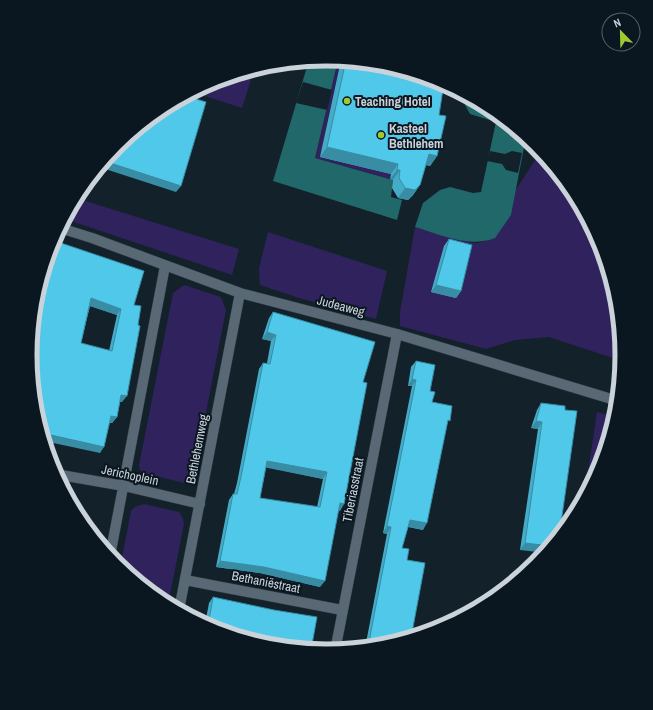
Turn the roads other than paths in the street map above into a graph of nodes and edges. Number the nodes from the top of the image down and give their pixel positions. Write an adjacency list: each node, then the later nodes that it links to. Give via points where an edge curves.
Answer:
1 (66, 230): 2 (street, Judeaweg)
2 (165, 266): 3 (street, Judeaweg); 7 (street)
3 (240, 293): 4 (street, Judeaweg); 8 (street, Bethlehemweg)
4 (397, 334): 5 (street, Judeaweg); 12 (street, Tiberiasstraat)
5 (613, 399)
6 (63, 475): 7 (street, Jerichoplein)
7 (124, 486): 8 (street, Jerichoplein); 9 (street)
8 (200, 504): 10 (street, Bethlehemweg)
9 (111, 549)
10 (185, 580): 11 (street, Bethlehemweg); 12 (street, Bethaniëstraat)
11 (179, 604)
12 (342, 610): 13 (street, Tiberiasstraat)
13 (335, 644)

